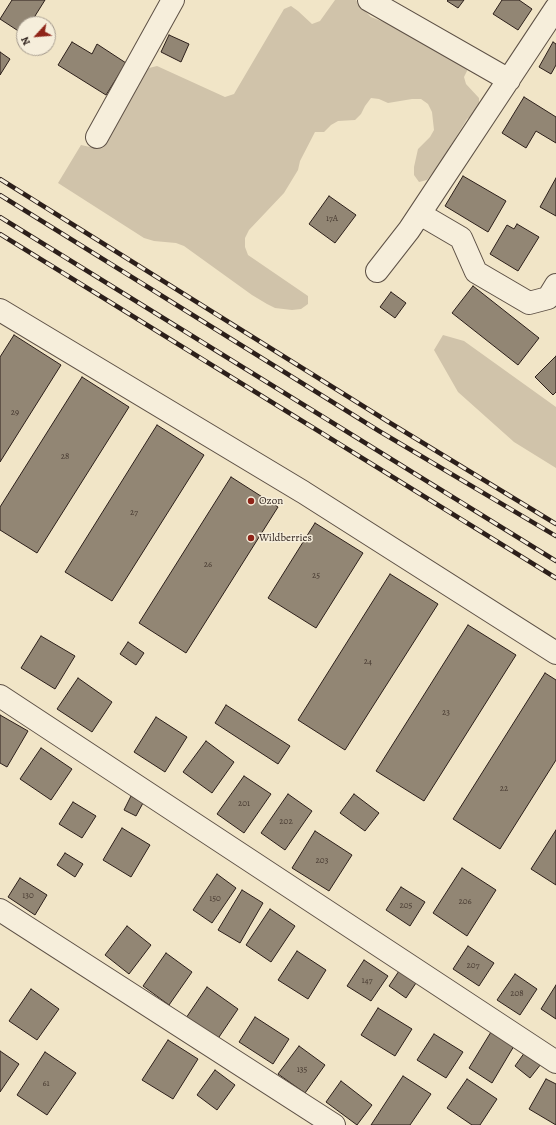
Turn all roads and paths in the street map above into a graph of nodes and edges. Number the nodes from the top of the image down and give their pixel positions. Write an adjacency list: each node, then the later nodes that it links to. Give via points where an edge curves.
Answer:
1 (173, 0): 5 (street)
2 (369, 0): 4 (street)
3 (556, 8): 4 (street)
4 (509, 80): 6 (street)
5 (97, 137)
6 (420, 214): 7 (street); 8 (street, via 461,238 476,272 529,303 548,298)
7 (377, 271)
8 (556, 285)
9 (0, 310): 10 (street, via 303,492)
10 (556, 653)
11 (0, 696): 13 (street)
12 (0, 910): 14 (street)
13 (556, 1062)
14 (334, 1125)

